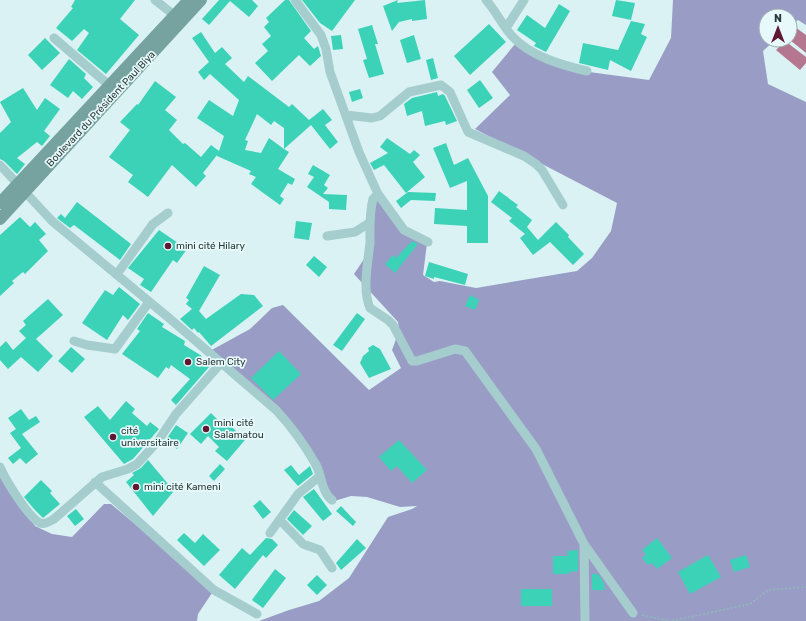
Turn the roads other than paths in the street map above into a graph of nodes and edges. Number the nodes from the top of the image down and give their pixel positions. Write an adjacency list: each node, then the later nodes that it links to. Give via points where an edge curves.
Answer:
1 (155, 0): 7 (street)
2 (189, 0): 7 (main road, Boulevard du Président Paul Biya)
3 (201, 0): 7 (main road, Boulevard du Président Paul Biya)
4 (295, 0): 12 (street, via 321,35 330,72)
5 (486, 0): 8 (street)
6 (524, 0): 8 (street)
7 (178, 18): 11 (main road, Boulevard du Président Paul Biya); 14 (main road, Boulevard du Président Paul Biya)
8 (506, 28): 10 (street, via 519,43 546,58)
9 (54, 38): 11 (street)
10 (587, 71)
11 (110, 86): 14 (main road, Boulevard du Président Paul Biya)
12 (346, 115): 15 (street); 17 (street, via 372,118 380,116 409,92 441,85 446,87 468,132 524,156 536,164)
13 (0, 165): 14 (street)
14 (21, 188): 16 (main road, Boulevard du Président Paul Biya); 19 (main road, Boulevard du Président Paul Biya); 23 (street, via 52,221)
15 (378, 194): 20 (street, via 373,199); 22 (street, via 404,230)
16 (0, 203)
17 (562, 205)
18 (168, 213): 23 (street, via 153,224)
19 (0, 219)
20 (369, 223): 21 (street, via 356,232); 33 (street, via 367,298 370,308 393,325 412,361 455,349 466,351 536,449)
21 (327, 236)
22 (428, 242)
23 (117, 274): 24 (street)
24 (150, 302): 25 (street, via 115,349 87,345); 26 (street)
25 (74, 340)
26 (221, 363): 28 (street, via 260,395 291,427 316,464); 29 (street, via 137,464)
27 (0, 467): 29 (street, via 19,499 41,523 54,519)
28 (320, 476): 30 (street); 31 (street, via 302,491)
29 (95, 482): 36 (street, via 214,590)
30 (332, 500)
31 (280, 520): 32 (street); 34 (street, via 303,544 320,550)
32 (270, 533)
33 (584, 544): 35 (street); 37 (street)
34 (332, 568)
35 (633, 613)
36 (257, 614)
37 (584, 621)

